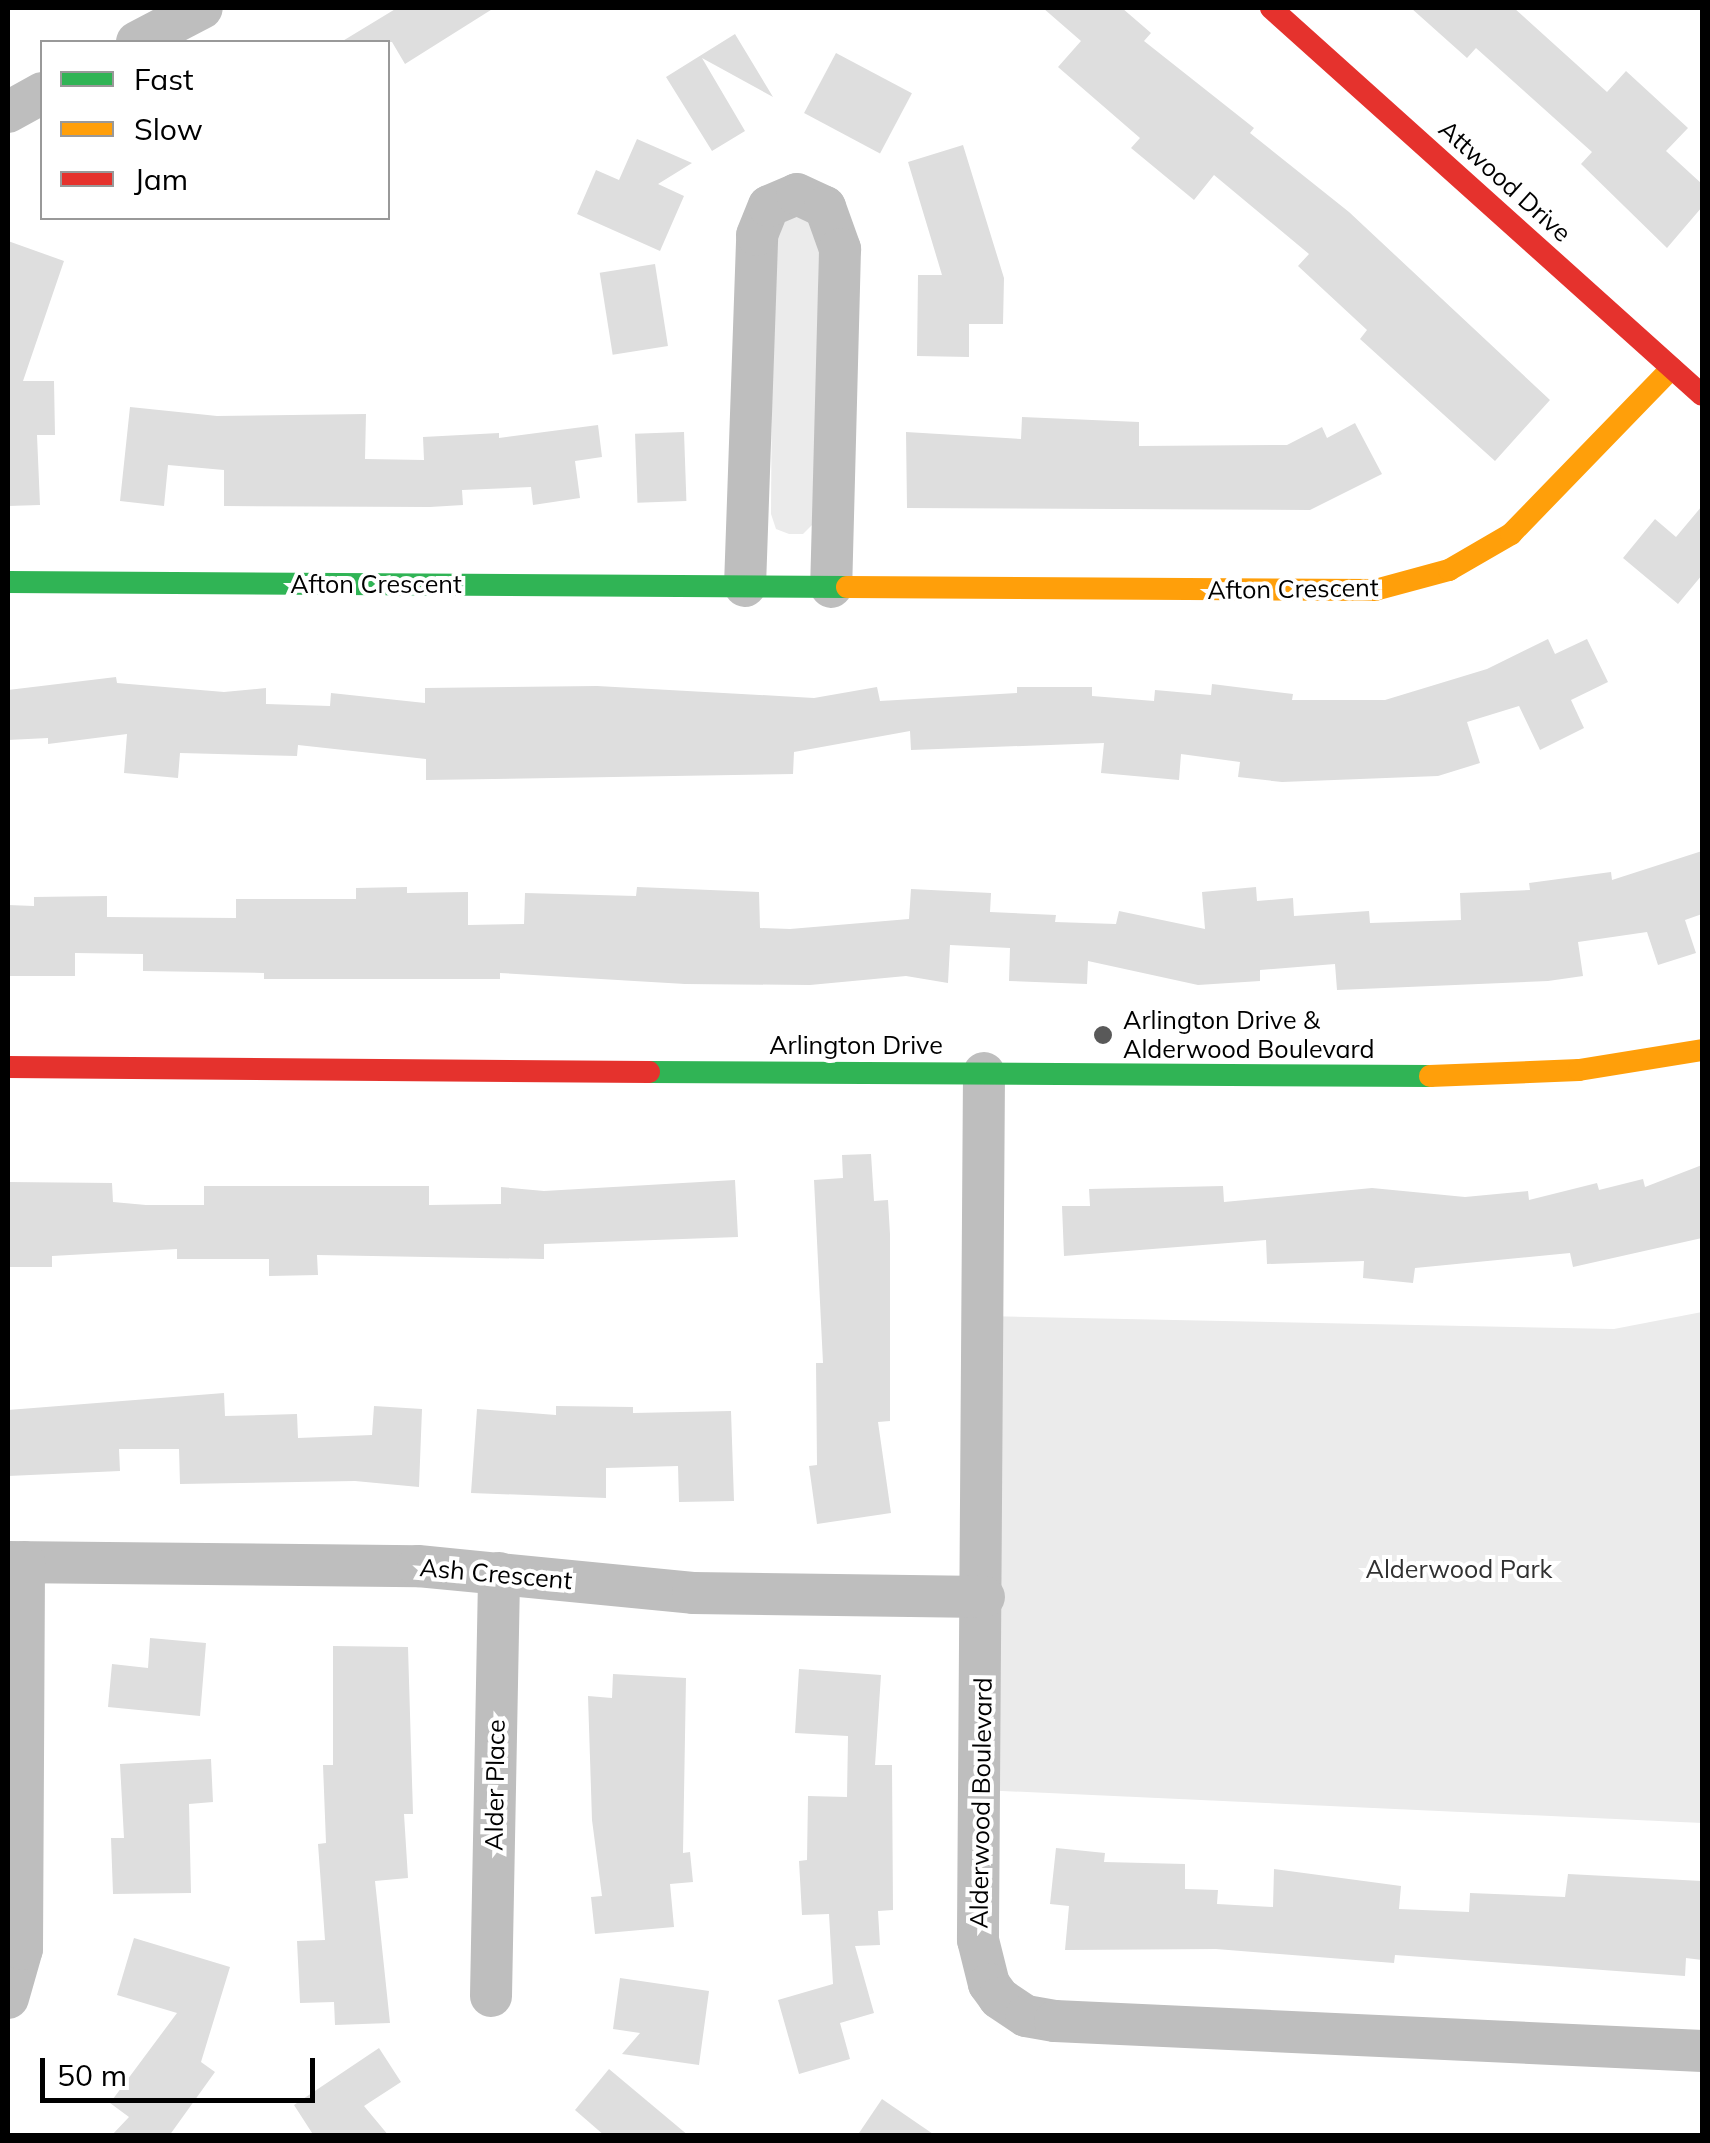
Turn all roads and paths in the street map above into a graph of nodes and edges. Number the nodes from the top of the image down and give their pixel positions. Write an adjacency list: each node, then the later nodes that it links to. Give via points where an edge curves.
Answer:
1 (202, 8): 3 (street)
2 (1271, 8): 6 (street, Attwood Drive)
3 (141, 40)
4 (40, 94): 5 (street)
5 (8, 112)
6 (1672, 368): 7 (street, Attwood Drive); 10 (street, Afton Crescent, via 1532,518 1484,553 1412,583 1340,594)
7 (1702, 395)
8 (8, 582): 9 (street, Afton Crescent)
9 (745, 586): 10 (street, Afton Crescent); 10 (street, via 756,235 769,206 796,194 825,207 840,249)
10 (831, 587)
11 (1702, 1050): 13 (street, Arlington Drive, via 1504,1076)
12 (8, 1066): 13 (street, Arlington Drive)
13 (984, 1073): 16 (street, Alderwood Boulevard)
14 (16, 1562): 15 (street, Ash Crescent, via 418,1566); 18 (street, via 22,1949)
15 (499, 1573): 16 (street, Ash Crescent, via 693,1593); 17 (street, Alder Place)
16 (984, 1597): 19 (street, Alderwood Boulevard, via 978,1940 988,1984 1014,2010 1055,2020)
17 (491, 1996)
18 (8, 1998)
19 (1702, 2051)

